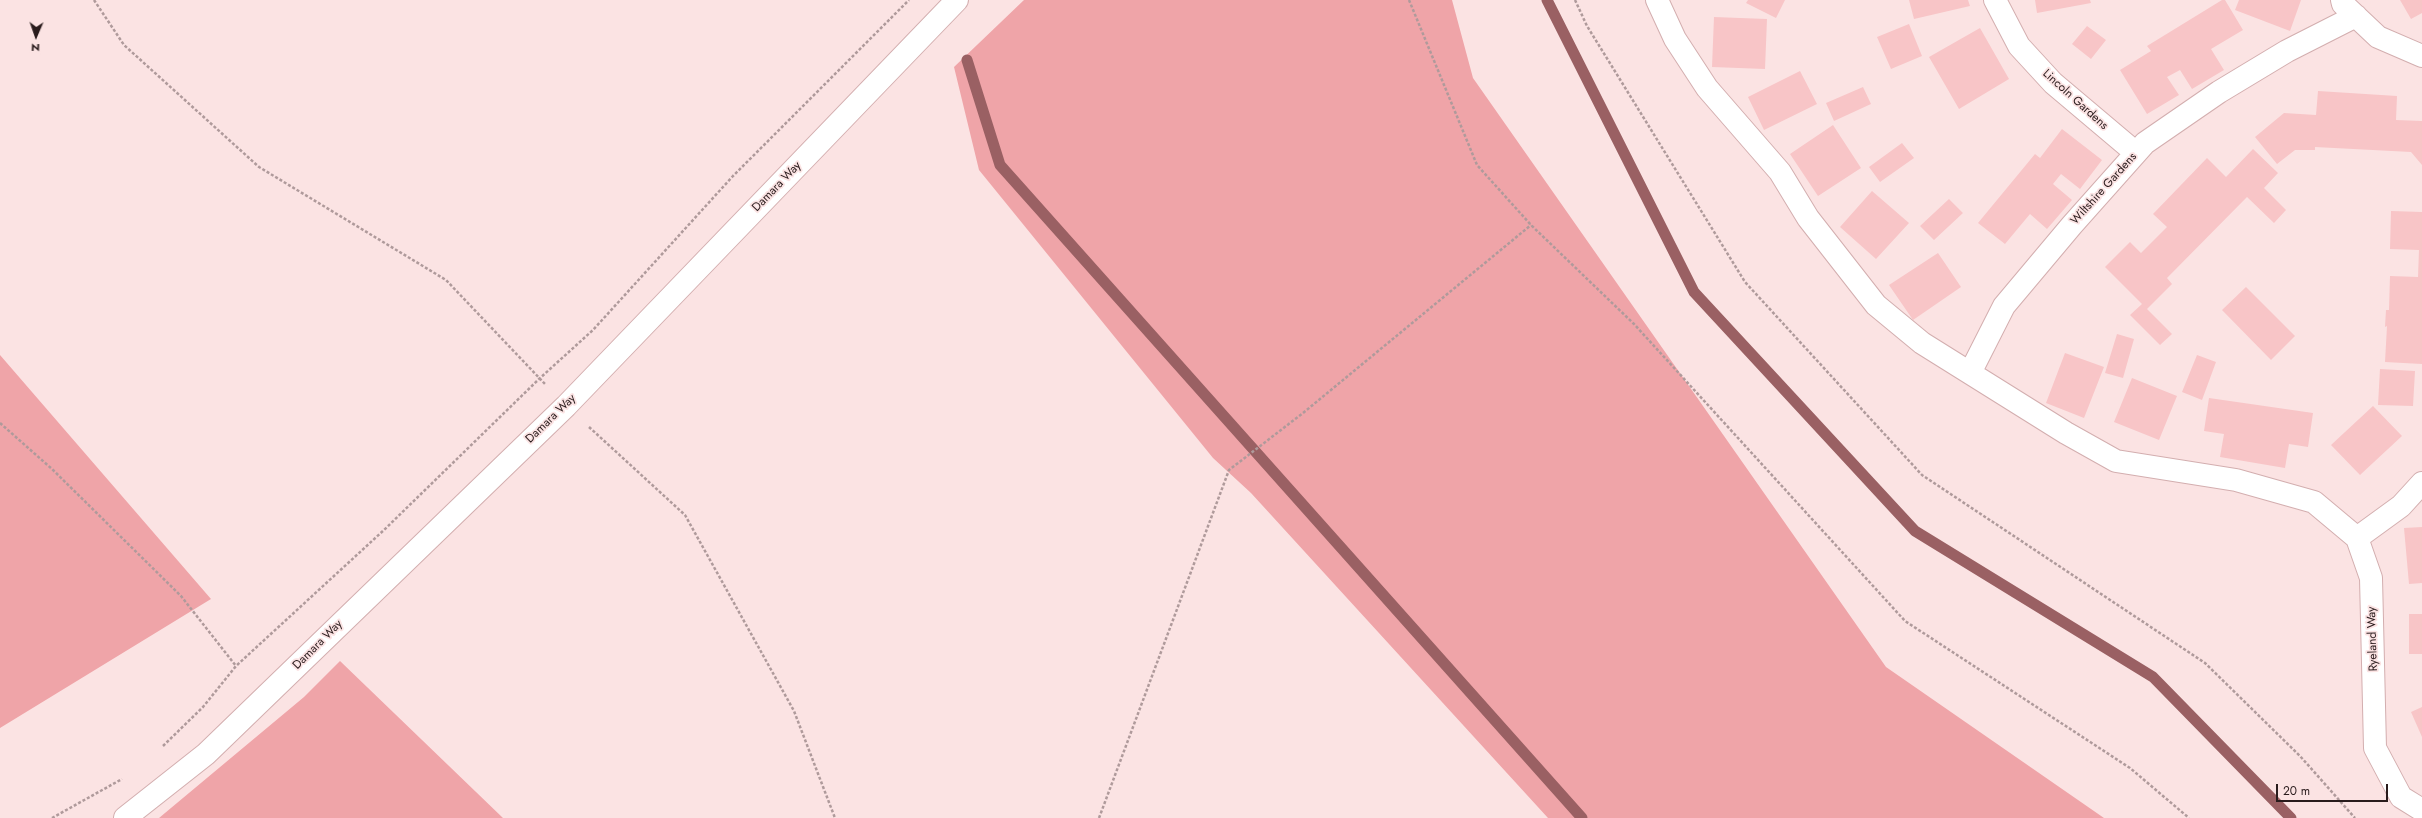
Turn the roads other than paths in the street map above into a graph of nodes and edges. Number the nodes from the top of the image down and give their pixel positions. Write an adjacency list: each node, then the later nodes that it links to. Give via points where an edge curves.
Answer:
1 (957, 0): 11 (street, Damara Way, via 566,406 206,754)
2 (1657, 0): 7 (street, via 1675,39 1708,88 1780,172 1808,218 1876,306 1922,343)
3 (1995, 0): 6 (street, Lincoln Gardens, via 2019,46 2052,83)
4 (2349, 8): 5 (street, via 2378,37); 6 (street, Wiltshire Gardens, via 2219,92 2145,143)
5 (2422, 56)
6 (2136, 154): 7 (street, Wiltshire Gardens, via 2004,306)
7 (1970, 374): 9 (street, via 2116,461 2236,480 2314,502)
8 (2422, 483): 9 (street, via 2401,506)
9 (2357, 538): 10 (street, Ryeland Way, via 2371,578 2375,748 2401,796)
10 (2422, 810)
11 (125, 818)

